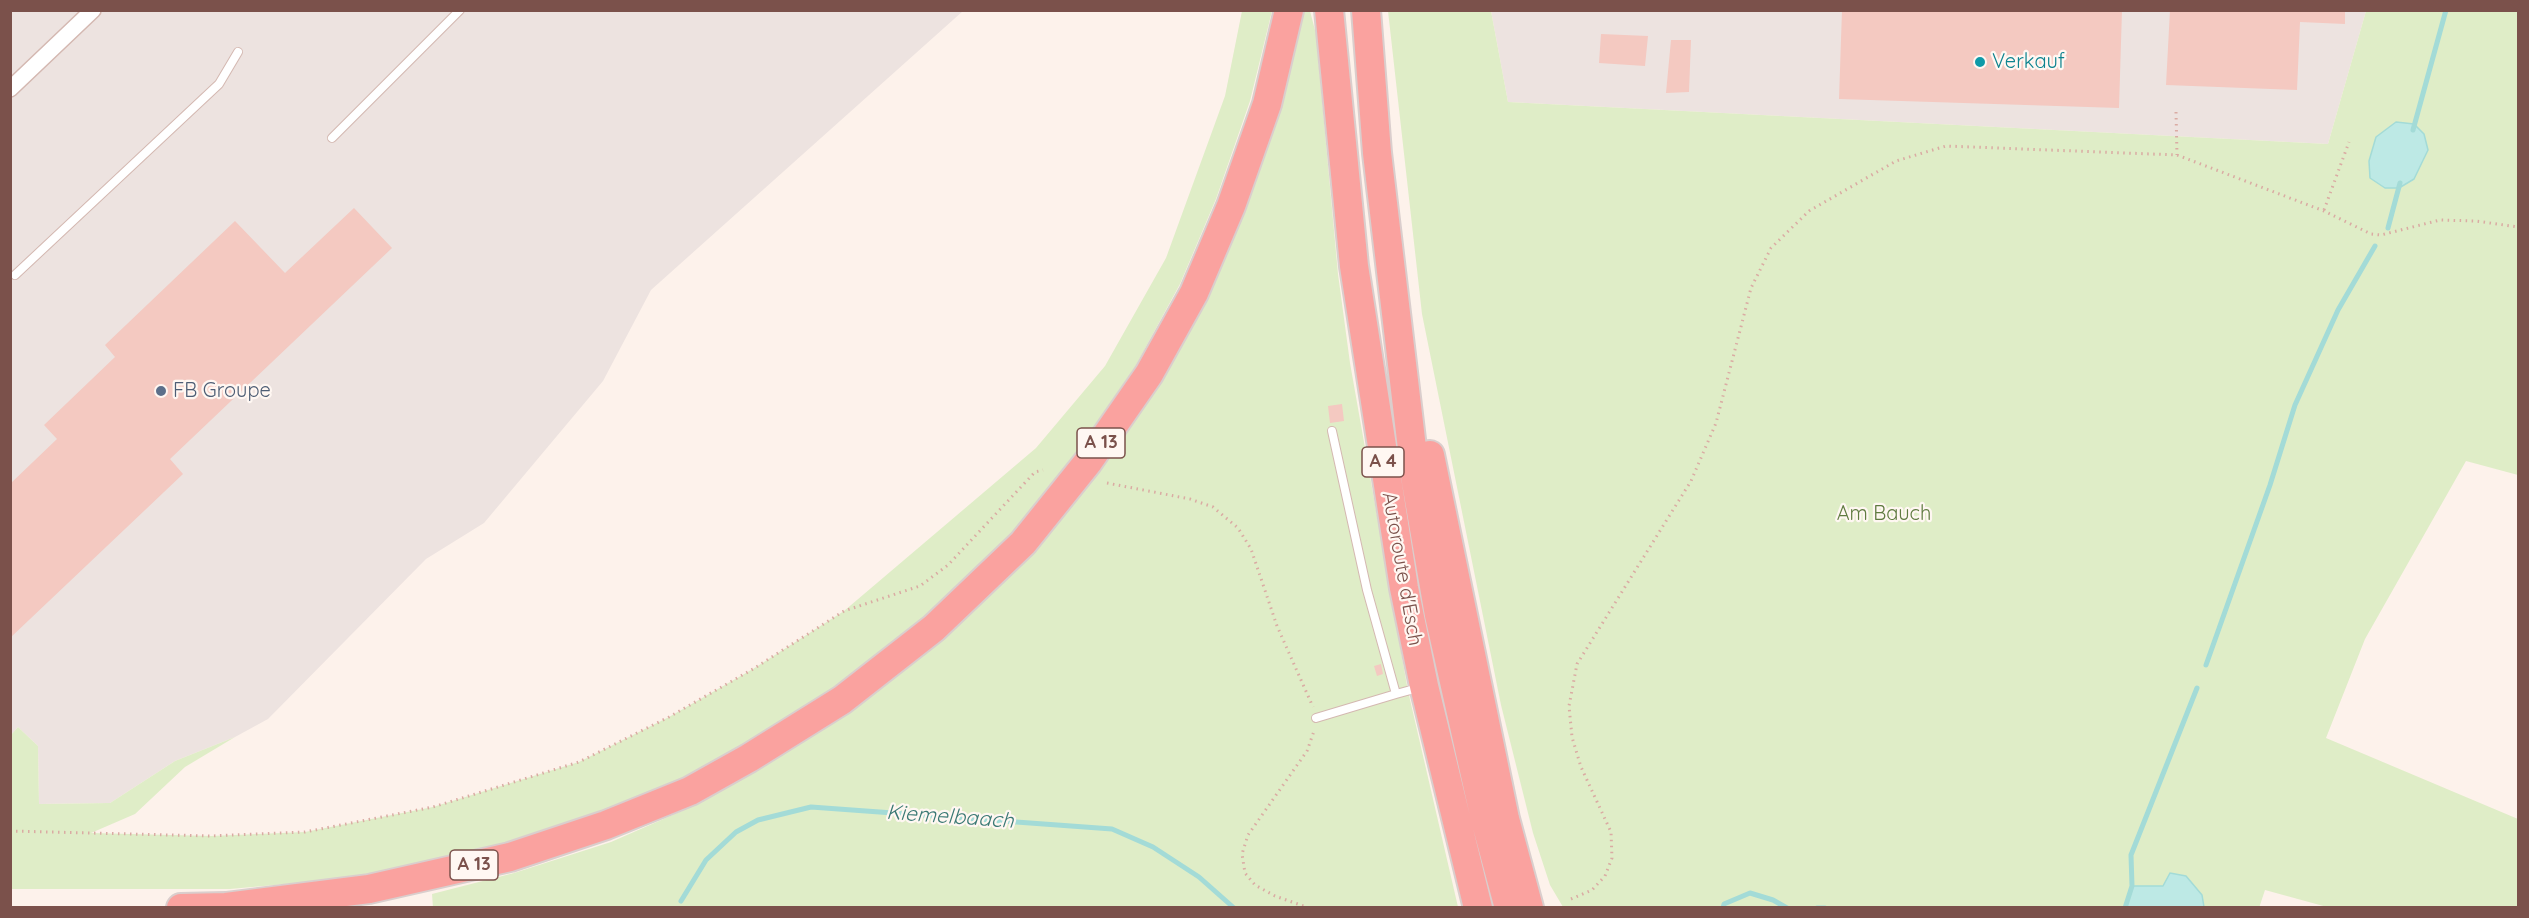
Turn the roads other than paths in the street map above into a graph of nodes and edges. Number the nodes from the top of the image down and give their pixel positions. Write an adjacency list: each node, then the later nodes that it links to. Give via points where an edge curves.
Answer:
1 (93, 10): 7 (street)
2 (460, 10): 8 (lane)
3 (1289, 10): 17 (highway, A 13, via 1267,104 1231,206 1194,293 1149,374 1088,462 1023,543 934,628 842,700 749,758 690,791 606,825 510,857 369,889)
4 (1329, 10): 12 (highway, Autoroute d'Esch / A 4, via 1342,163 1366,360)
5 (1366, 10): 10 (highway, Autoroute d'Esch / A 4)
6 (238, 52): 9 (lane, via 219,84)
7 (10, 89)
8 (332, 138)
9 (15, 275)
10 (1392, 286): 15 (highway, A 4); 19 (highway, Autoroute d'Esch / A 4, via 1416,482 1437,604)
11 (1332, 431): 13 (lane, via 1367,590)
12 (1424, 686): 13 (lane); 18 (highway, Autoroute d'Esch / A 4)
13 (1396, 694): 14 (lane)
14 (1316, 718)
15 (1500, 788): 16 (highway, A 4, via 1514,813 1537,890); 20 (highway, A 4)
16 (1559, 903)
17 (181, 908)
18 (1478, 908)
19 (1509, 908)
20 (1529, 908)

